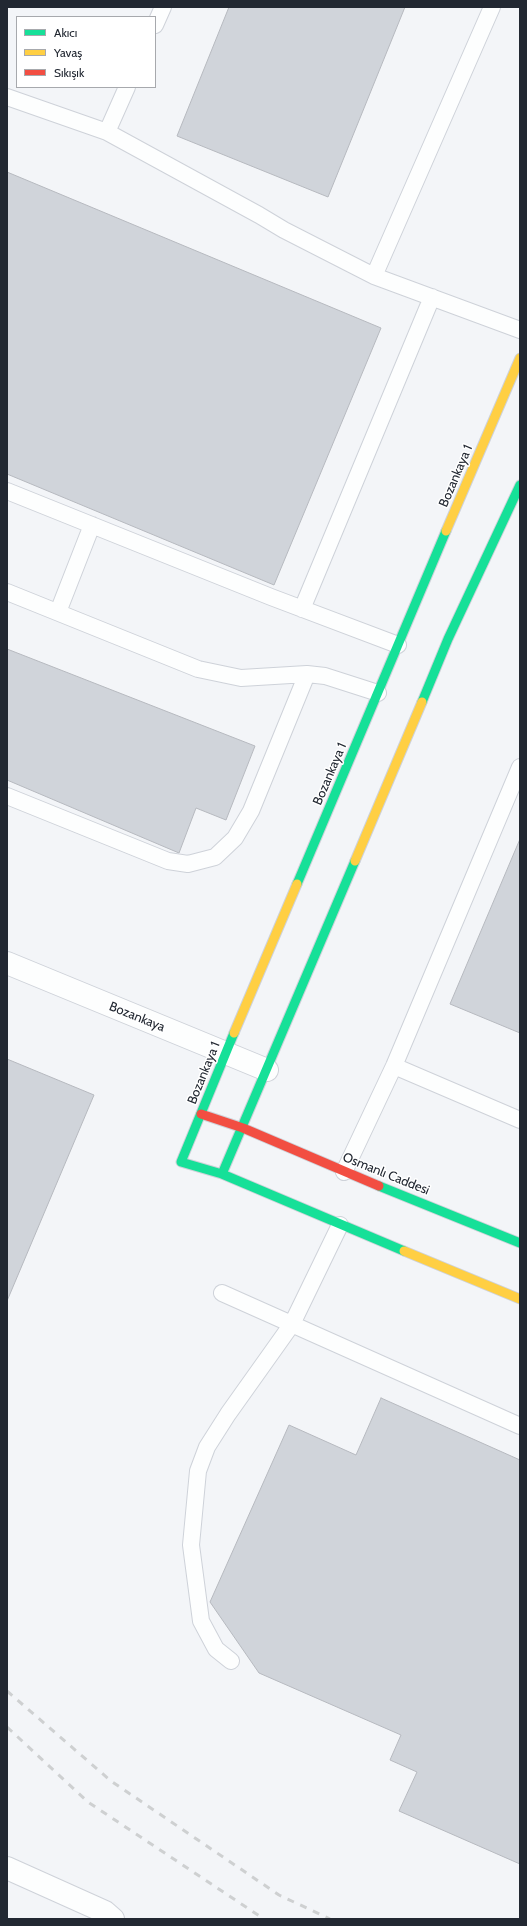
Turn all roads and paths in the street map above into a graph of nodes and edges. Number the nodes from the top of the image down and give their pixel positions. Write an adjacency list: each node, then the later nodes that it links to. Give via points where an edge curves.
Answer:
1 (163, 7): 3 (lane)
2 (492, 7): 7 (lane)
3 (156, 22)
4 (127, 88): 6 (lane)
5 (7, 97): 6 (lane)
6 (107, 132): 7 (lane, via 284,230)
7 (374, 276): 8 (lane)
8 (432, 298): 9 (lane); 15 (lane)
9 (520, 330)
10 (520, 358): 17 (street, Bozankaya 1)
11 (520, 485): 25 (street, via 448,639)
12 (7, 491): 13 (lane)
13 (92, 525): 15 (lane); 16 (lane)
14 (7, 592): 16 (lane)
15 (302, 609): 17 (lane)
16 (58, 612): 18 (lane, via 198,669 241,678)
17 (398, 645): 19 (street, Bozankaya 1)
18 (307, 674): 19 (lane, via 325,676); 21 (lane, via 251,811 235,838 215,857 188,864 168,861)
19 (378, 693): 23 (street, Bozankaya 1)
20 (520, 767): 24 (lane)
21 (7, 796)
22 (7, 963): 23 (street, Bozankaya)
23 (225, 1053): 25 (street, Bozankaya); 26 (street, Bozankaya 1)
24 (394, 1066): 27 (lane); 29 (lane)
25 (267, 1070): 28 (street)
26 (201, 1114): 28 (street, Osmanlı Caddesi); 30 (street, Bozankaya 1, via 181,1162)
27 (520, 1120)
28 (243, 1128): 29 (street, Osmanlı Caddesi); 30 (street)
29 (344, 1172): 32 (street, Osmanlı Caddesi)
30 (222, 1174): 31 (street)
31 (340, 1225): 34 (street); 35 (lane)
32 (520, 1243)
33 (222, 1293): 35 (lane)
34 (520, 1299)
35 (292, 1324): 36 (lane); 37 (lane, via 228,1414 207,1447 198,1471 191,1545 201,1621 216,1649)
36 (520, 1426)
37 (231, 1661)
38 (7, 1868): 39 (street, via 106,1912)
39 (113, 1919)

